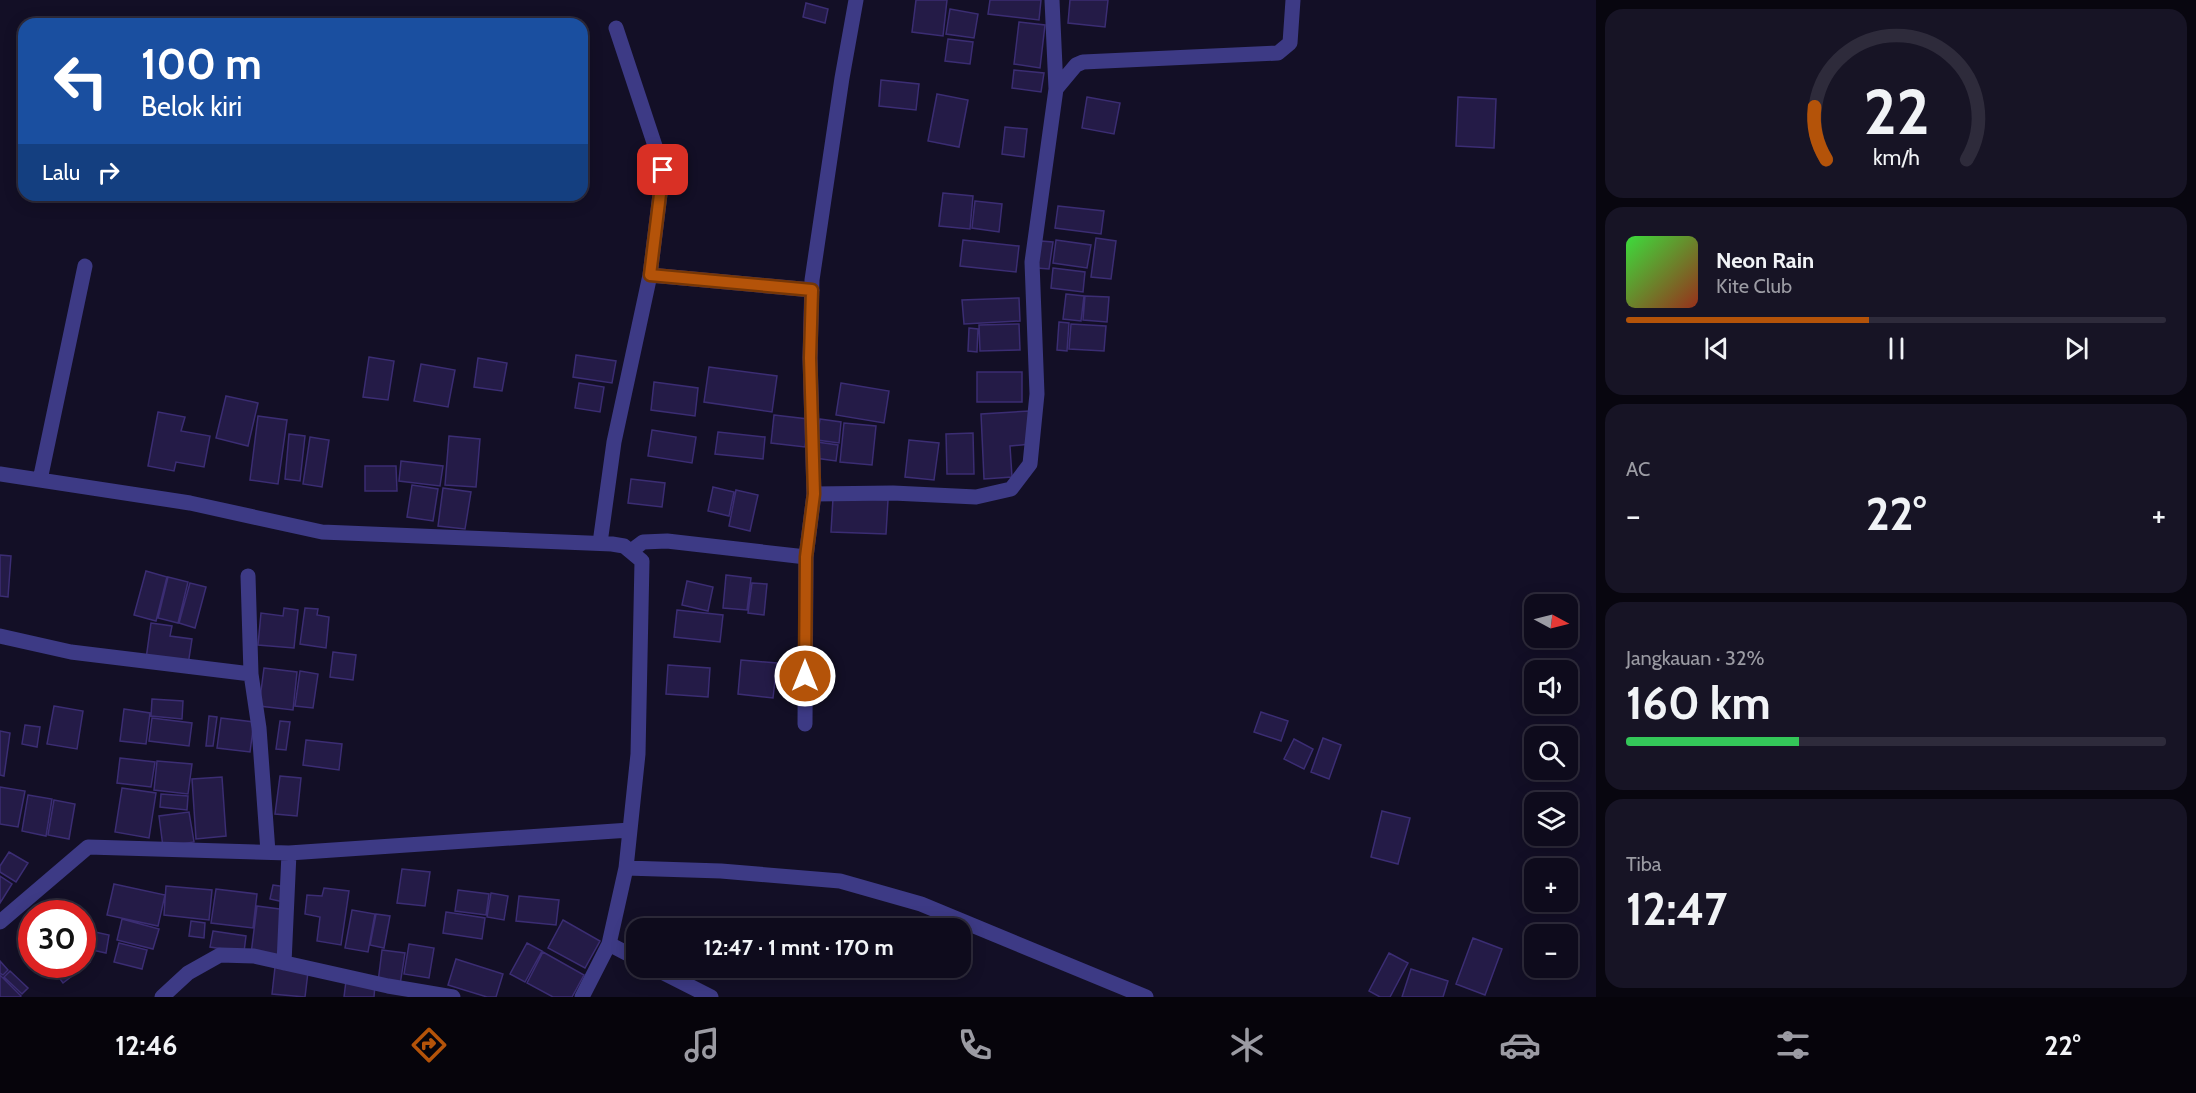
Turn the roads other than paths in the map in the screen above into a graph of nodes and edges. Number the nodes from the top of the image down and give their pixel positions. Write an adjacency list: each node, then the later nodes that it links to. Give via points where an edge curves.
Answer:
1 (856, 0): 8 (street)
2 (1052, 0): 5 (street)
3 (1293, 0): 5 (street, via 1290,43 1278,53 1083,62)
4 (616, 28): 7 (street, via 663,170)
5 (1056, 89): 11 (street, via 1032,262 1037,394 1030,464 1011,489 976,497)
6 (85, 266): 10 (street)
7 (650, 275): 8 (street); 12 (street, via 614,442)
8 (812, 290): 11 (street)
9 (0, 474): 10 (street)
10 (40, 480): 12 (street, via 190,503 322,532)
11 (814, 494): 14 (street)
12 (600, 543): 13 (street, via 624,546)
13 (631, 551): 14 (street, via 643,542 667,540); 19 (street, via 642,561 638,754)
14 (806, 557): 18 (street)
15 (248, 576): 17 (street)
16 (0, 636): 17 (street, via 71,652)
17 (251, 674): 20 (street)
18 (805, 724)
19 (630, 830): 21 (street); 22 (street)
20 (268, 852): 21 (street); 23 (street, via 88,847)
21 (289, 853): 26 (street)
22 (626, 868): 24 (street); 32 (street, via 840,881 921,904)
23 (0, 922)
24 (609, 944): 25 (street); 30 (street)
25 (626, 953)
26 (284, 963): 28 (street, via 254,956 220,955 188,972); 29 (street)
27 (674, 978): 31 (street)
28 (162, 997)
29 (453, 997)
30 (582, 997)
31 (711, 997)
32 (1146, 997)

